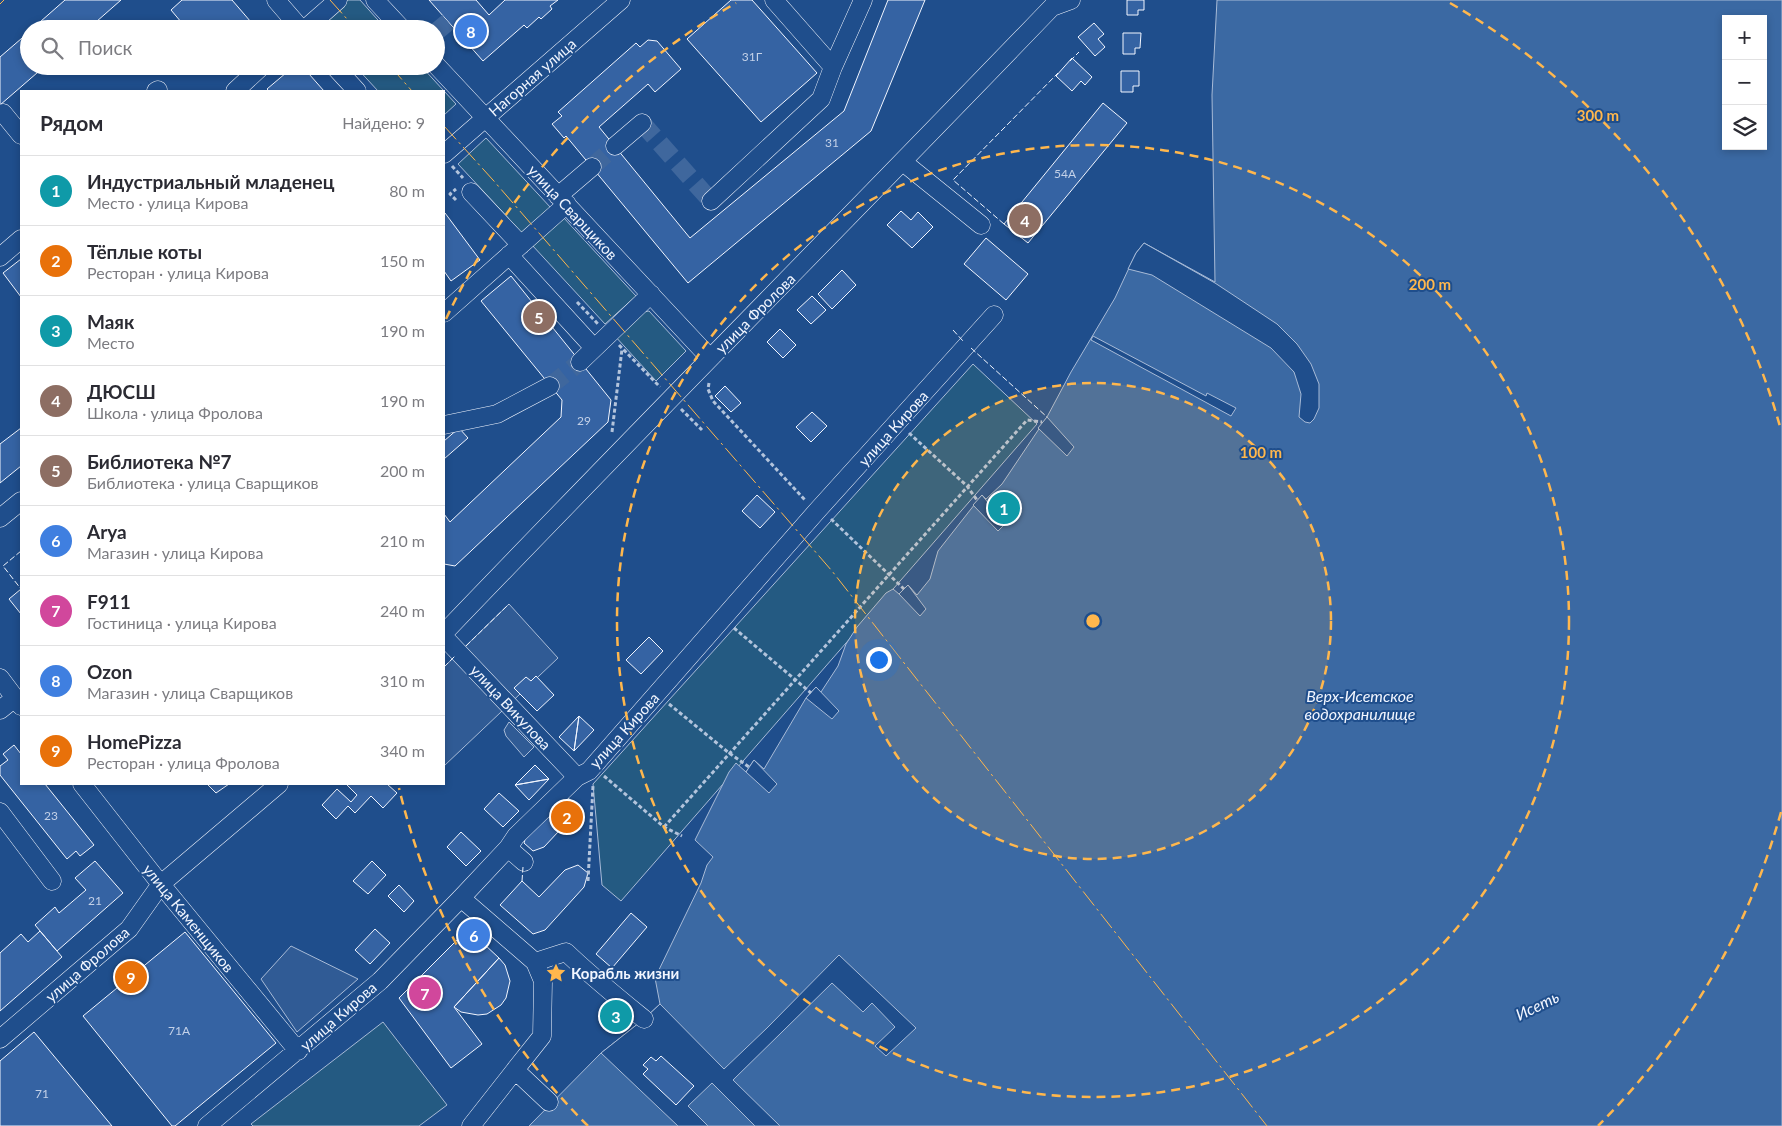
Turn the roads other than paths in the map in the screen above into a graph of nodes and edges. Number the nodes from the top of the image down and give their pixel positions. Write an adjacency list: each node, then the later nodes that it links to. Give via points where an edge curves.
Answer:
1 (276, 0): 9 (street)
2 (338, 0): 10 (street)
3 (375, 0): 11 (street)
4 (620, 0): 19 (street, Нагорная улица)
5 (774, 0): 12 (street)
6 (863, 0): 12 (street)
7 (1071, 0): 8 (street, улица Фролова)
8 (1048, 4): 24 (street, улица Фролова)
9 (293, 20)
10 (315, 20)
11 (394, 20)
12 (833, 67): 28 (street, via 821,99)
13 (252, 75): 16 (street)
14 (342, 75): 17 (street)
15 (445, 75): 19 (street, улица Сварщиков)
16 (235, 90)
17 (356, 90)
18 (3, 113): 21 (street)
19 (485, 118): 23 (street, Нагорная улица); 27 (street, улица Сварщиков)
20 (642, 123): 22 (street)
21 (20, 134)
22 (615, 146)
23 (445, 153)
24 (903, 162): 29 (street); 37 (street, улица Фролова)
25 (592, 167): 27 (street)
26 (471, 192): 31 (street)
27 (562, 200): 31 (street); 33 (street, улица Сварщиков)
28 (711, 200)
29 (982, 225)
30 (20, 241): 32 (street)
31 (515, 250): 34 (street); 36 (street)
32 (0, 257)
33 (651, 294): 36 (street); 37 (street, улица Сварщиков)
34 (445, 312)
35 (994, 315): 48 (street, улица Кирова, via 822,514 588,771)
36 (594, 348): 38 (street)
37 (710, 358): 43 (street, улица Фролова)
38 (580, 362)
39 (550, 386): 40 (street, via 497,414)
40 (445, 425)
41 (20, 502): 42 (street)
42 (0, 518)
43 (445, 632)
44 (445, 638): 48 (street, улица Викулова)
45 (0, 678): 46 (street)
46 (18, 702): 47 (street)
47 (0, 710)
48 (577, 777): 52 (street, улица Кирова, via 516,836)
49 (83, 785): 55 (street, улица Каменщиков)
50 (278, 785): 55 (street, улица Фролова)
51 (0, 812): 54 (street)
52 (508, 848): 53 (street); 56 (street, улица Кирова)
53 (524, 862)
54 (52, 881)
55 (161, 884): 59 (street, улица Фролова, via 129,929); 60 (street, улица Каменщиков)
56 (461, 898): 57 (street); 60 (street, улица Кирова, via 380,981)
57 (534, 962): 58 (street, via 566,952); 61 (street, via 542,981 542,1036)
58 (644, 1019)
59 (0, 1039)
60 (298, 1051): 63 (street, улица Кирова)
61 (515, 1070): 62 (street); 64 (street)
62 (549, 1102)
63 (207, 1126)
64 (471, 1126)

